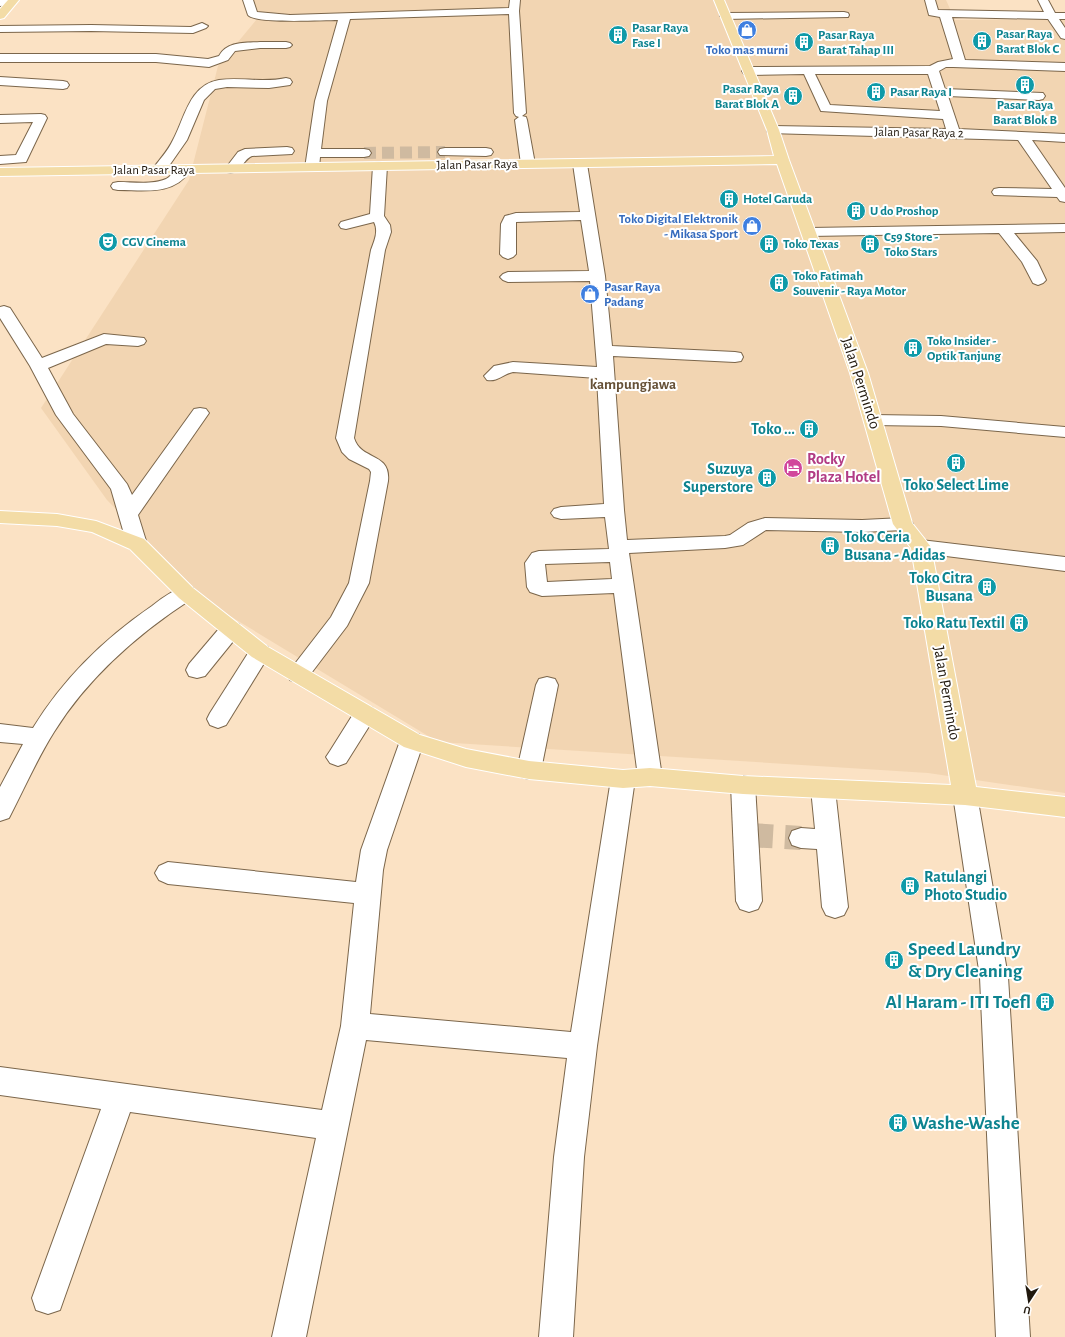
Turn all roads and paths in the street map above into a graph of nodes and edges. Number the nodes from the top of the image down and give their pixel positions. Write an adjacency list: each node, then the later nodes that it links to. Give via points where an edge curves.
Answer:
1 (248, 0): 15 (street, via 253,15)
2 (719, 0): 12 (main road)
3 (930, 0): 8 (street, via 933,13)
4 (1043, 0): 13 (street)
5 (13, 1): 6 (street); 10 (main road)
6 (0, 3)
7 (514, 6): 11 (street); 49 (street, via 521,119)
8 (945, 14): 13 (street, via 992,11); 24 (street)
9 (844, 15): 12 (street)
10 (0, 16)
11 (345, 16): 15 (street); 44 (street, via 321,101)
12 (725, 16): 28 (main road)
13 (1051, 16): 14 (street); 19 (street)
14 (1065, 16)
15 (290, 18): 18 (street)
16 (202, 26): 17 (street, via 193,30)
17 (0, 28)
18 (275, 29)
19 (1065, 36)
20 (286, 45): 23 (street, via 232,48 224,58 209,63)
21 (942, 56): 26 (street, via 944,57 909,61)
22 (0, 58): 23 (street)
23 (171, 59): 30 (street)
24 (960, 63): 25 (street); 27 (street, via 941,64)
25 (1065, 67)
26 (912, 70): 27 (street); 29 (street)
27 (933, 70): 34 (street)
28 (748, 71): 29 (street); 38 (main road)
29 (808, 71): 36 (street, via 825,108)
30 (160, 72)
31 (0, 81): 33 (street)
32 (286, 82): 54 (street, via 224,84 211,87 198,98 179,141)
33 (62, 86)
34 (940, 92): 35 (street); 36 (street)
35 (1039, 96)
36 (947, 115): 39 (street)
37 (0, 119): 47 (street, via 41,118 21,159)
38 (773, 130): 39 (street, Jalan Pasar Raya 2); 48 (main road)
39 (954, 133): 40 (street, Jalan Pasar Raya 2)
40 (1023, 137): 41 (street, Jalan Pasar Raya 2); 59 (street)
41 (1065, 138)
42 (286, 151): 53 (street, via 250,152 243,155)
43 (445, 152): 46 (street)
44 (314, 153): 45 (street); 52 (street)
45 (364, 153)
46 (487, 153): 49 (main road, Jalan Pasar Raya); 51 (main road, Jalan Pasar Raya)
47 (0, 160)
48 (782, 160): 50 (main road, Jalan Pasar Raya); 65 (main road, Jalan Permindo)
49 (528, 164): 50 (main road, Jalan Pasar Raya)
50 (580, 164): 60 (street)
51 (380, 166): 52 (main road, Jalan Pasar Raya); 61 (street)
52 (312, 168): 53 (main road, Jalan Pasar Raya)
53 (232, 169): 55 (main road, Jalan Pasar Raya)
54 (159, 170): 55 (main road, Jalan Pasar Raya); 56 (main road, Jalan Pasar Raya)
55 (184, 170): 57 (street, via 173,181 161,186)
56 (0, 172)
57 (118, 186)
58 (999, 192): 59 (street)
59 (1063, 196)
60 (588, 216): 66 (street, via 510,219); 67 (street)
61 (377, 217): 62 (street); 94 (street, via 383,222 385,230 378,250 345,438 348,448 376,465 380,472 379,481 359,583 340,621)
62 (346, 224)
63 (1065, 228): 64 (street)
64 (1003, 229): 65 (street); 69 (street, via 1029,261)
65 (809, 232): 78 (main road, Jalan Permindo)
66 (508, 254)
67 (597, 276): 68 (street); 72 (street)
68 (508, 278)
69 (1038, 280)
70 (4, 311): 74 (street)
71 (138, 341): 74 (street, via 104,339)
72 (604, 351): 73 (street); 75 (street)
73 (735, 357)
74 (38, 366): 81 (street, via 64,414 120,488)
75 (604, 373): 76 (street, via 512,367 500,370); 80 (street)
76 (493, 376)
77 (200, 413): 81 (street)
78 (873, 420): 79 (street, via 942,421); 84 (main road, Jalan Permindo)
79 (1065, 432)
80 (614, 510): 82 (street); 87 (street)
81 (129, 513): 85 (street)
82 (561, 513)
83 (0, 518): 85 (main road, via 57,520 96,526)
84 (903, 524): 86 (main road, Jalan Permindo); 87 (street, via 769,524 755,527 731,541)
85 (137, 544): 90 (main road)
86 (920, 547): 88 (street); 106 (main road, Jalan Permindo)
87 (619, 551): 89 (street); 89 (street, via 539,558 535,563 538,587)
88 (1065, 564)
89 (623, 586): 103 (street)
90 (186, 593): 91 (main road); 99 (street, via 146,620 95,665 47,723)
91 (231, 628): 92 (main road); 93 (street)
92 (260, 652): 94 (main road); 97 (street)
93 (197, 670)
94 (298, 674): 96 (main road)
95 (547, 685): 102 (street)
96 (365, 714): 100 (main road); 101 (street)
97 (218, 719)
98 (0, 733): 99 (street)
99 (39, 737): 108 (street)
100 (412, 741): 102 (main road, via 466,758); 112 (street, via 374,850)
101 (338, 757)
102 (529, 770): 103 (main road)
103 (636, 778): 104 (main road); 116 (street)
104 (743, 785): 105 (main road); 113 (street)
105 (823, 789): 106 (main road); 110 (street)
106 (965, 795): 107 (main road); 123 (street, via 994,977)
107 (1065, 807)
108 (0, 811)
109 (801, 838): 110 (street)
110 (828, 840): 114 (street)
111 (168, 874): 112 (street)
112 (367, 894): 115 (street)
113 (749, 901)
114 (835, 907)
115 (355, 1026): 116 (street); 119 (street)
116 (583, 1046): 122 (street, via 569,1157)
117 (0, 1081): 118 (street)
118 (120, 1098): 119 (street); 120 (street)
119 (335, 1126): 121 (street)
120 (48, 1298)
121 (289, 1337)
122 (556, 1337)
123 (1012, 1337)

